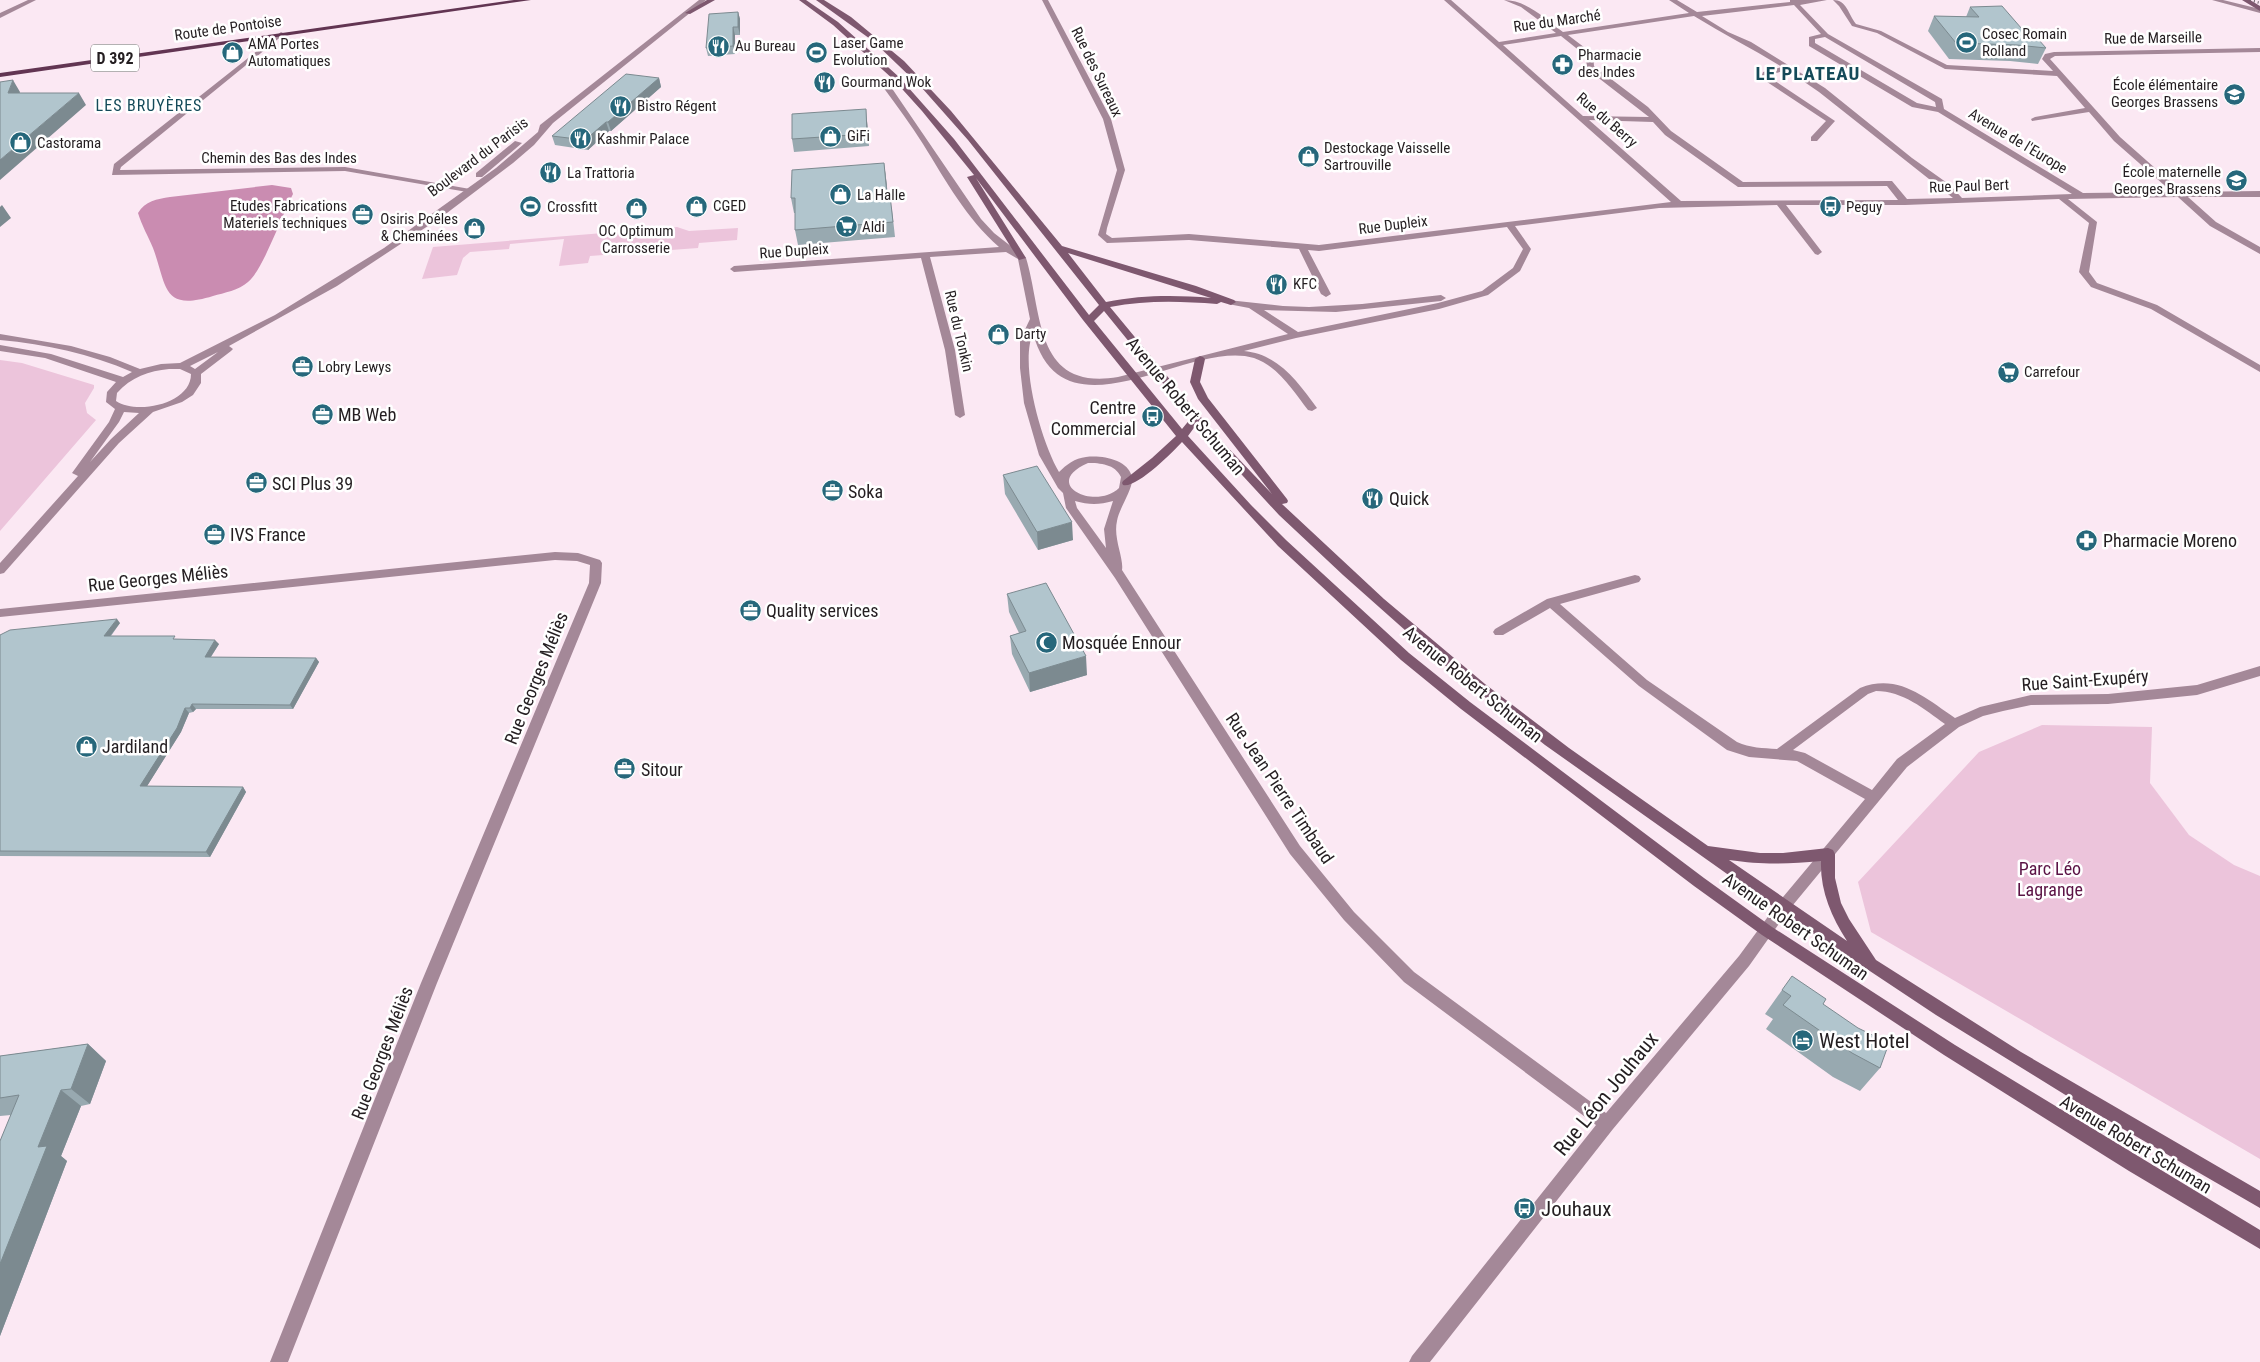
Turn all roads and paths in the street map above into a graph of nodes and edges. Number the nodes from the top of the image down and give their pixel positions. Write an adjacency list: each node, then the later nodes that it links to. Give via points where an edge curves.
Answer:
1 (33, 0): 21 (street)
2 (507, 0): 17 (main road, Route de Pontoise / D 392)
3 (528, 0): 17 (main road, Route de Pontoise / D 392)
4 (703, 0): 19 (street, Boulevard du Parisis)
5 (712, 0): 19 (main road)
6 (802, 0): 30 (main road, Avenue Robert Schuman, via 853,36)
7 (819, 0): 32 (main road, Avenue Robert Schuman, via 867,32)
8 (1045, 0): 54 (street, Rue des Sureaux, via 1107,119 1121,170 1102,228 1102,235)
9 (1447, 0): 25 (street, Rue du Berry)
10 (1507, 0): 23 (street, via 1523,6)
11 (1672, 0): 20 (street)
12 (1824, 0): 16 (street, Rue du Marché)
13 (1836, 0): 28 (street, via 1854,24 1879,32 1945,66)
14 (2215, 0): 18 (street)
15 (2245, 0): 18 (main road)
16 (1795, 2): 20 (street, Rue du Marché); 24 (street)
17 (460, 8): 22 (main road, Route de Pontoise / D 392)
18 (2260, 10)
19 (688, 13): 38 (street, Boulevard du Parisis)
20 (1696, 14): 23 (street, Rue du Marché); 27 (street)
21 (0, 16)
22 (280, 34): 29 (main road, Route de Pontoise / D 392); 42 (street, Chemin des Bas des Indes, via 116,166 116,173 345,168)
23 (1563, 35): 25 (street, Rue du Marché); 37 (street, via 1590,56 1590,67)
24 (1826, 35): 34 (street, Avenue de l'Europe, via 1939,100); 34 (street, Avenue de l'Europe, via 1811,38 1812,44 1915,105)
25 (1498, 44): 35 (street, Rue du Berry)
26 (2260, 50): 28 (street, Rue de Marseille, via 2054,54 2047,57)
27 (1787, 68): 39 (street, via 1770,72 1766,78 1831,121); 48 (street, via 1822,90)
28 (2060, 74): 33 (street)
29 (0, 75)
30 (895, 76): 31 (main road); 32 (main road); 40 (main road, Avenue Robert Schuman)
31 (886, 80): 57 (street, via 887,87 980,226)
32 (926, 87): 55 (main road, Avenue Robert Schuman)
33 (2090, 108): 36 (street); 46 (street, via 2117,139)
34 (1940, 110): 45 (street, Avenue de l'Europe)
35 (1583, 118): 37 (street); 52 (street, Rue du Berry)
36 (2035, 118)
37 (1656, 120): 41 (street)
38 (549, 123): 42 (street, Boulevard du Parisis, via 516,144); 43 (street, Boulevard du Parisis, via 509,161)
39 (1814, 140)
40 (958, 150): 62 (main road, via 977,189); 70 (main road, Avenue Robert Schuman)
41 (1741, 185): 49 (street, via 1889,183); 50 (street)
42 (460, 188): 43 (street, Chemin des Bas des Indes); 60 (street, Boulevard du Parisis)
43 (470, 191): 60 (street, Boulevard du Parisis)
44 (2260, 194): 46 (street, Rue Paul Bert)
45 (2081, 196): 46 (street, Rue Paul Bert); 47 (street, Rue Paul Bert)
46 (2181, 196): 58 (street, via 2213,224)
47 (2062, 198): 48 (street, Rue Paul Bert); 78 (street, via 2093,222 2084,272 2094,285 2166,312)
48 (1960, 200): 49 (street, Rue Paul Bert)
49 (1905, 202): 51 (street, Rue Paul Bert)
50 (1757, 203): 51 (street, Rue Paul Bert); 52 (street, Rue Paul Bert)
51 (1780, 203): 59 (street)
52 (1679, 204): 53 (street, Rue Dupleix)
53 (1509, 224): 56 (street, Rue Dupleix); 64 (street, via 1528,249 1517,269)
54 (1110, 241): 56 (street, Rue Dupleix, via 1189,237)
55 (1059, 248): 66 (main road); 67 (main road, Avenue Robert Schuman)
56 (1303, 248): 65 (street)
57 (1006, 249): 61 (street, Rue Dupleix); 62 (street)
58 (2260, 251)
59 (1818, 252)
60 (379, 254): 71 (street, Boulevard du Parisis)
61 (925, 256): 63 (street, Rue Dupleix); 87 (street, Rue du Tonkin, via 950,350)
62 (1022, 258): 69 (street, Rue Jean Pierre Timbaud, via 1028,274)
63 (734, 269)
64 (1485, 293): 68 (street, via 1339,310 1294,311); 72 (street, via 1439,306)
65 (1326, 294)
66 (1231, 302): 67 (main road, via 1154,297); 68 (street)
67 (1105, 305): 70 (main road); 79 (main road, Avenue Robert Schuman)
68 (1252, 306): 72 (street)
69 (1034, 319): 82 (street, via 1048,360 1064,373 1098,382); 91 (street, Rue Jean Pierre Timbaud, via 1025,340 1029,403 1044,455)
70 (1089, 320): 82 (main road, Avenue Robert Schuman)
71 (249, 333): 77 (street, Boulevard du Parisis); 81 (street, Boulevard du Parisis)
72 (1296, 335): 75 (street)
73 (0, 337): 80 (street, via 29,339 80,351)
74 (0, 348): 83 (street, via 64,360)
75 (1226, 352): 76 (street); 84 (street, via 1257,356 1272,364)
76 (1200, 359): 79 (street); 93 (main road, via 1195,382 1203,399)
77 (182, 366): 80 (street); 81 (street)
78 (2260, 369)
79 (1156, 371): 82 (street); 88 (main road, Avenue Robert Schuman)
80 (139, 372): 83 (street)
81 (196, 373): 86 (street, via 198,378 191,391 173,403)
82 (1134, 376): 89 (main road, Avenue Robert Schuman)
83 (123, 381): 85 (street, via 110,398)
84 (1312, 408)
85 (120, 409): 86 (street); 92 (street, via 114,422)
86 (149, 410): 92 (street, via 115,441)
87 (960, 415)
88 (1196, 418): 89 (main road); 93 (main road, Avenue Robert Schuman)
89 (1183, 437): 90 (main road); 107 (main road, Avenue Robert Schuman, via 1278,538 1358,615 1446,690)
90 (1126, 486): 91 (street, via 1108,500 1098,502 1076,499); 91 (street, via 1127,476 1116,464 1086,460 1076,463 1063,474 1061,481); 95 (street, Rue Jean Pierre Timbaud, via 1109,530)
91 (1066, 491): 95 (street, Rue Jean Pierre Timbaud, via 1072,508)
92 (41, 521): 94 (street)
93 (1316, 543): 104 (main road, Avenue Robert Schuman, via 1469,677 1551,742)
94 (0, 570)
95 (1119, 575): 109 (street, Rue Jean Pierre Timbaud, via 1295,850 1349,916 1409,977)
96 (1635, 579): 97 (street)
97 (1551, 602): 99 (street); 102 (street, via 1643,683 1732,746 1747,753)
98 (0, 613): 112 (street, Rue Georges Méliès, via 555,556 578,556 596,563 595,583 430,983)
99 (1499, 632)
100 (2260, 670): 101 (street, Rue Saint-Exupéry, via 2197,690 2108,699 2031,700 1980,712)
101 (1954, 724): 102 (street, via 1899,689 1877,684); 103 (street, Rue Saint-Exupéry, via 1902,763)
102 (1779, 754): 103 (street, via 1800,757)
103 (1873, 797): 105 (street, Rue Saint-Exupéry)
104 (1704, 850): 105 (main road, via 1760,859); 106 (main road, Avenue Robert Schuman)
105 (1828, 854): 106 (street, Rue Saint-Exupéry); 108 (main road, via 1829,882 1835,904 1847,929)
106 (1783, 907): 107 (street, Rue Léon Jouhaux); 108 (main road, Avenue Robert Schuman)
107 (1765, 929): 109 (street, Rue Léon Jouhaux, via 1744,961); 111 (main road, Avenue Robert Schuman, via 1923,1035)
108 (1872, 965): 110 (main road, Avenue Robert Schuman, via 1983,1037)
109 (1607, 1124): 113 (street, Rue Léon Jouhaux)
110 (2260, 1200)
111 (2260, 1240)
112 (279, 1362)
113 (1418, 1362)

